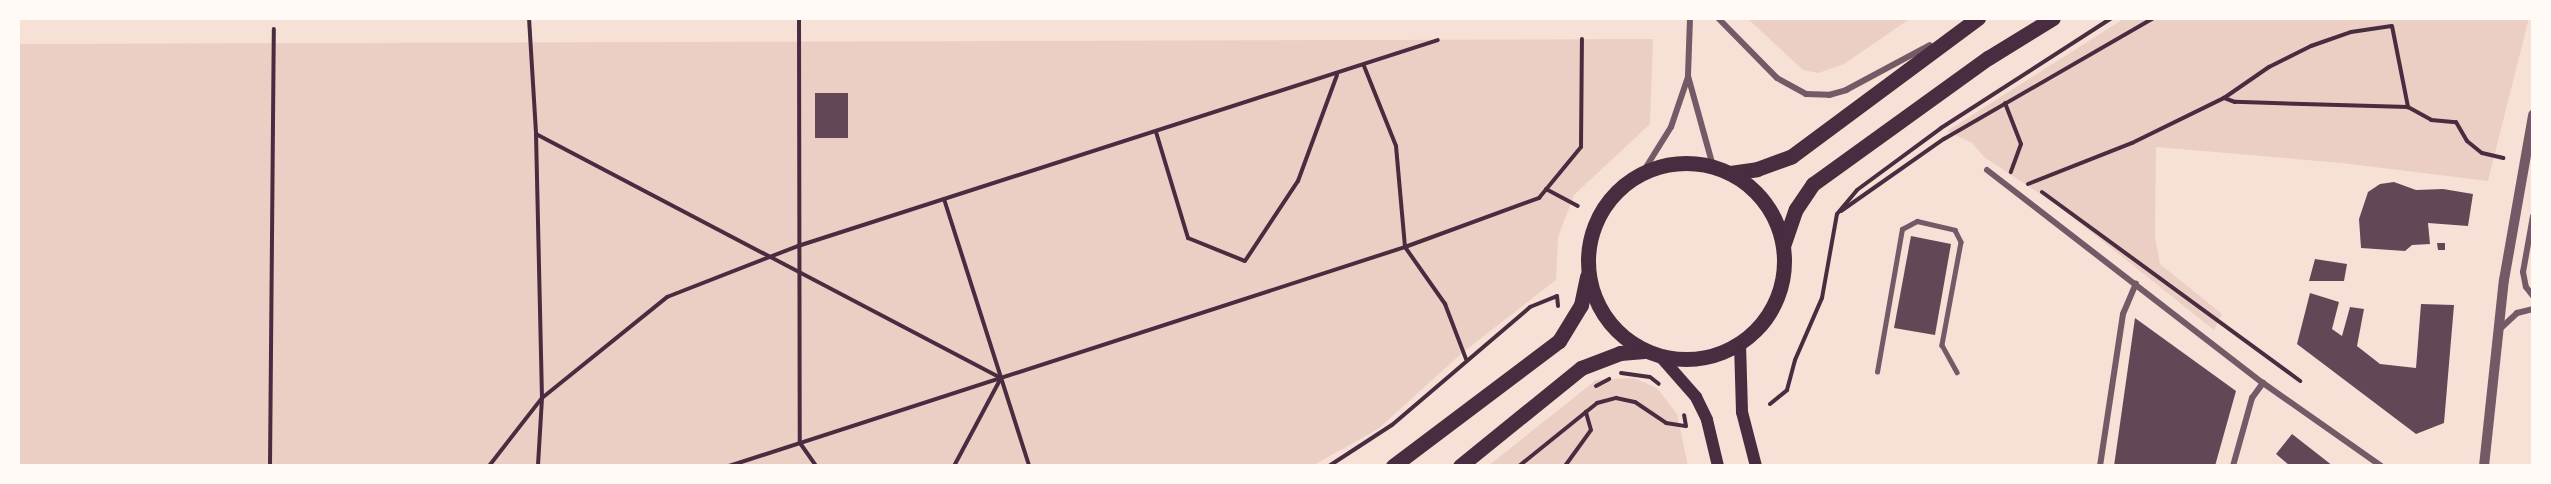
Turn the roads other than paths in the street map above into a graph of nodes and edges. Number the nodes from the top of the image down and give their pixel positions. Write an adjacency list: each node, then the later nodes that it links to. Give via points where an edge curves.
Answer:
1 (1690, 18): 5 (street)
2 (1718, 18): 4 (street, via 1777,78 1806,94 1817,95 1863,83)
3 (2053, 18): 12 (main road, via 1988,58 1814,184 1796,209)
4 (1974, 20): 10 (main road, via 1792,156 1757,169)
5 (1689, 76): 7 (street); 9 (street, via 1671,127)
6 (2533, 115): 17 (street)
7 (1713, 166): 9 (main road, via 1676,162); 10 (main road)
8 (1987, 170): 14 (street)
9 (1643, 172): 13 (main road, via 1616,191 1598,215 1589,243)
10 (1730, 173): 12 (main road, via 1766,203)
11 (2533, 216): 15 (street, via 2523,272)
12 (1783, 246): 18 (main road, via 1784,273 1776,300 1761,325)
13 (1588, 274): 19 (main road, via 1606,319); 25 (main road, via 1581,305 1559,341)
14 (2136, 284): 23 (street); 28 (street, via 2123,314)
15 (2533, 296)
16 (2533, 309): 17 (street, via 2509,318)
17 (2497, 334): 31 (street)
18 (1740, 344): 20 (main road, via 1704,358); 24 (main road, via 1742,412)
19 (1644, 351): 20 (main road); 26 (main road, via 1620,353 1581,368)
20 (1660, 356): 27 (main road, via 1696,397 1707,420)
21 (1877, 372): 22 (lane, via 1902,230 1917,220 1955,230 1961,242 1942,345)
22 (1957, 372)
23 (2263, 383): 29 (street, via 2252,398); 30 (street)
24 (1757, 464)
25 (1393, 466)
26 (1460, 466)
27 (1718, 466)
28 (2100, 466)
29 (2233, 466)
30 (2381, 466)
31 (2484, 466)

